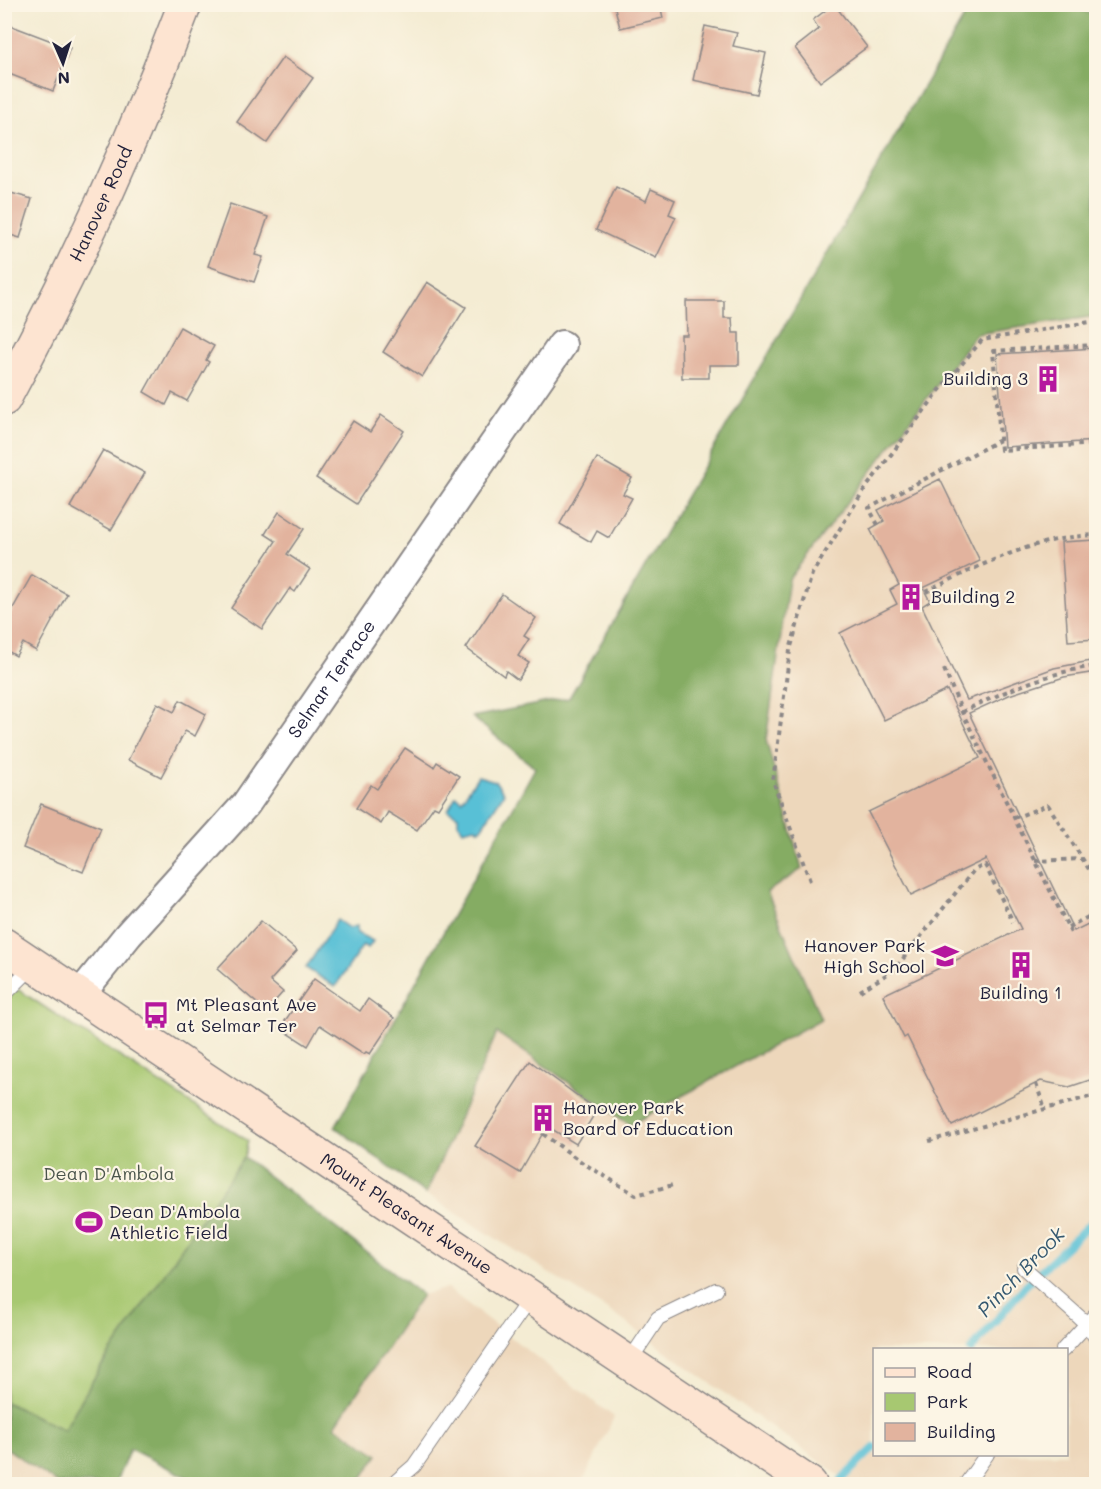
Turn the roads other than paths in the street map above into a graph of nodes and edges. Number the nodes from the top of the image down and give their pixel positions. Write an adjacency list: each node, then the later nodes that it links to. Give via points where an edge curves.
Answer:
1 (177, 7): 3 (street, Hanover Road, via 99,212 60,296)
2 (562, 345): 7 (street, Selmar Terrace, via 246,804 128,935)
3 (4, 399)
4 (4, 945): 5 (street, Mount Pleasant Avenue)
5 (34, 965): 6 (lane); 7 (street, Mount Pleasant Avenue)
6 (4, 995)
7 (79, 996): 10 (street, Mount Pleasant Avenue)
8 (1024, 1268): 11 (lane)
9 (716, 1290): 14 (lane, via 658,1318)
10 (530, 1298): 14 (street, Mount Pleasant Avenue); 16 (lane, via 414,1466)
11 (1092, 1319): 12 (lane); 13 (lane)
12 (1096, 1338)
13 (1066, 1348)
14 (628, 1363): 17 (street, Mount Pleasant Avenue)
15 (986, 1456): 18 (lane)
16 (393, 1485)
17 (810, 1485)
18 (966, 1485)

